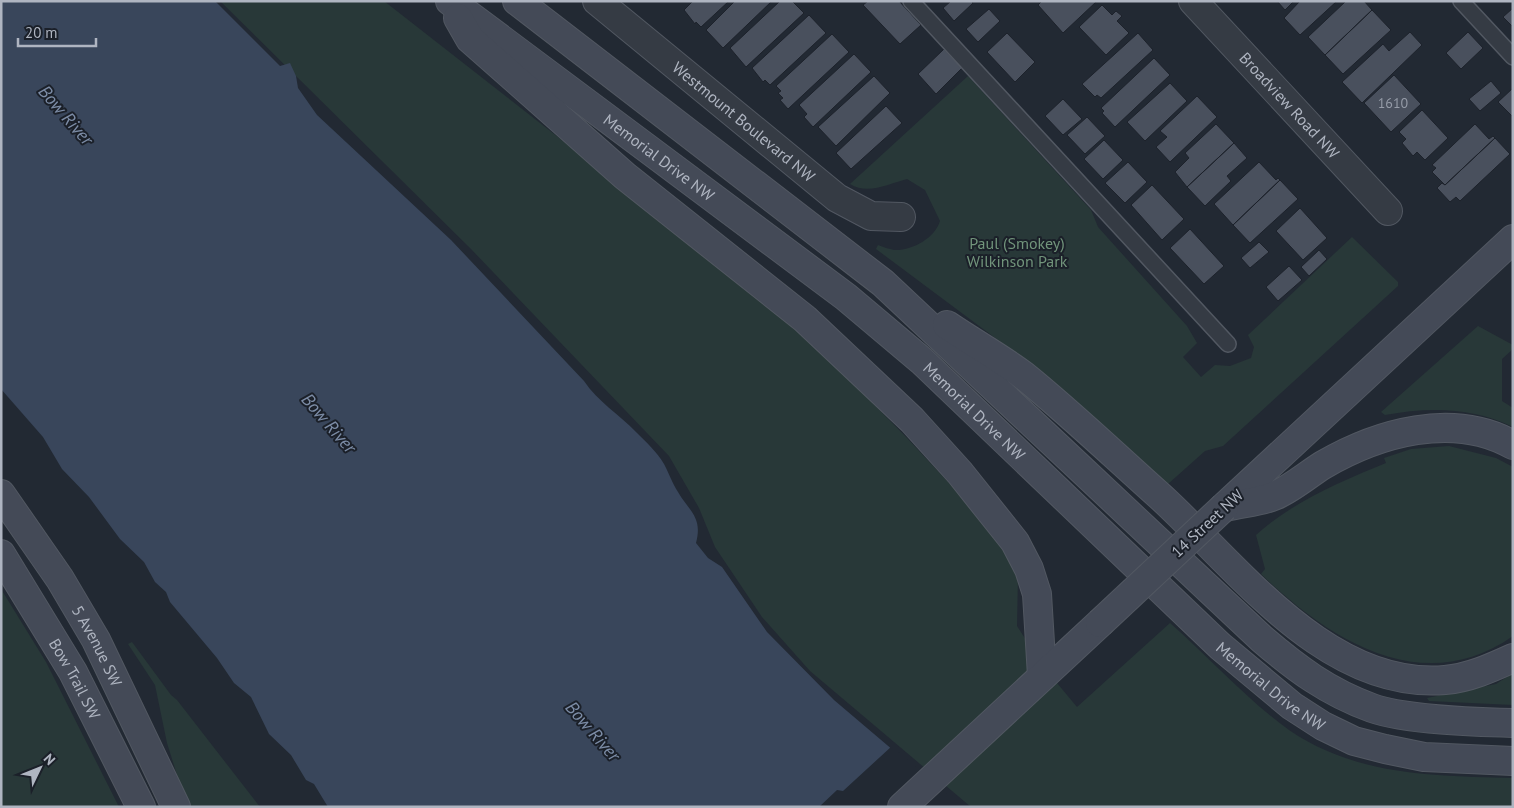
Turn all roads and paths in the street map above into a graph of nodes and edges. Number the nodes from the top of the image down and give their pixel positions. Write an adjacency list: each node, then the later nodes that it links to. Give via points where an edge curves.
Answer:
1 (449, 1): 18 (main road, via 470,39 625,176 805,319 912,420 960,473 1015,542 1029,569 1037,594); 20 (main road, Memorial Drive NW, via 838,291 922,361 1220,646 1292,706 1354,741 1385,749 1424,757)
2 (517, 1): 11 (main road, Memorial Drive NW)
3 (597, 1): 9 (street, Westmount Boulevard NW, via 837,198 871,216)
4 (911, 1): 12 (lane)
5 (1192, 1): 8 (street, Broadview Road NW)
6 (1461, 1): 7 (lane)
7 (1513, 57)
8 (1388, 211)
9 (901, 217)
10 (1513, 239): 15 (main road, 14 Street NW)
11 (883, 282): 17 (main road, via 1022,375 1163,499 1230,566 1308,635 1323,644 1374,670 1424,681 1470,675); 19 (main road, Memorial Drive NW, via 1300,672 1374,709 1410,716)
12 (1228, 344)
13 (1513, 444): 15 (main road, via 1484,432 1419,429 1385,437 1356,449 1325,464 1275,496)
14 (1, 494): 22 (main road, 5 Avenue SW, via 60,580 96,640)
15 (1224, 507): 18 (main road, 14 Street NW, bridge)
16 (1, 554): 21 (main road, Bow Trail SW, via 73,672)
17 (1513, 658)
18 (1042, 676): 23 (main road, 14 Street NW)
19 (1513, 723)
20 (1513, 761)
21 (141, 807)
22 (176, 807)
23 (902, 807)

